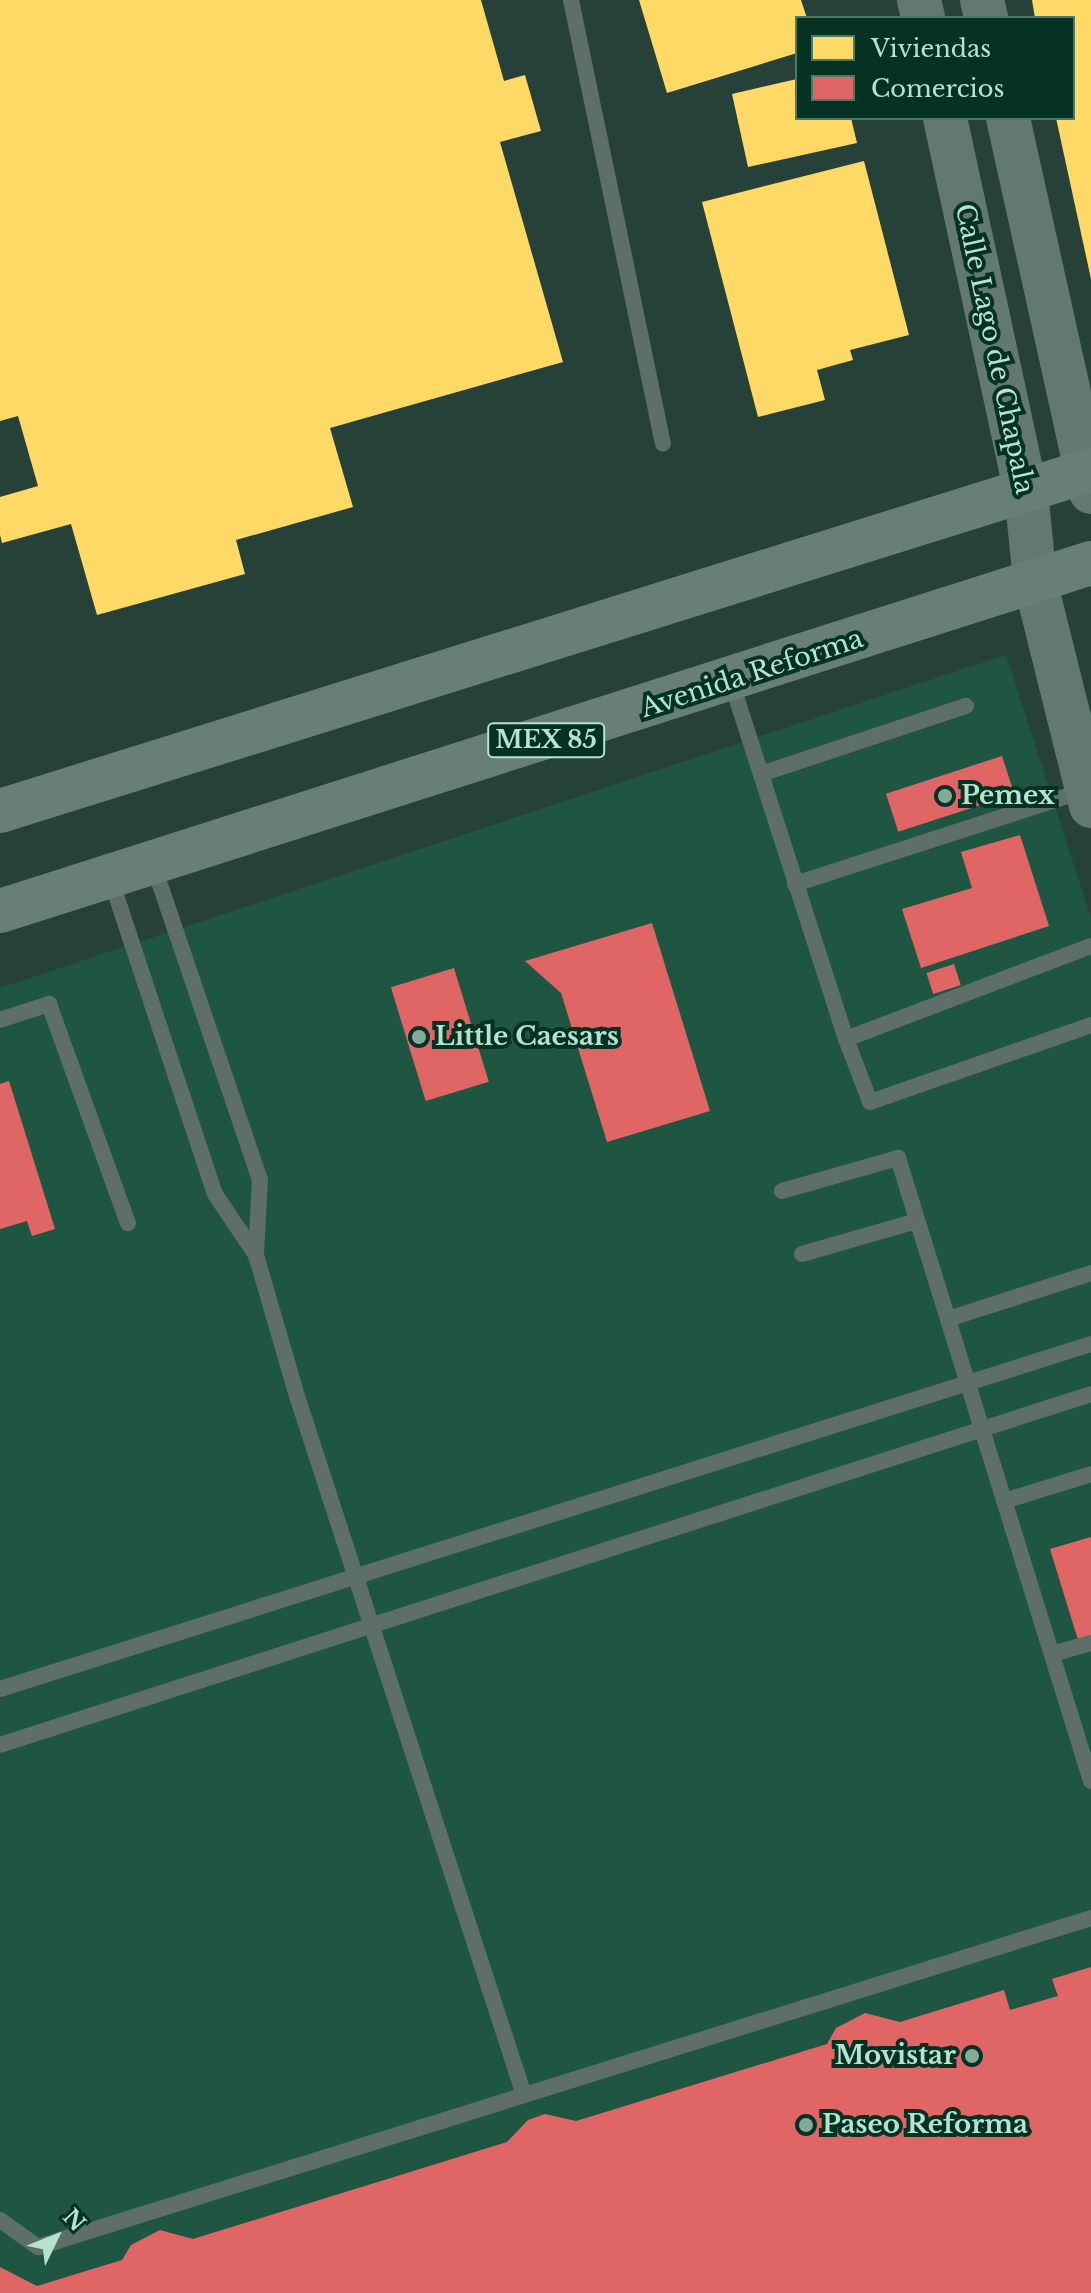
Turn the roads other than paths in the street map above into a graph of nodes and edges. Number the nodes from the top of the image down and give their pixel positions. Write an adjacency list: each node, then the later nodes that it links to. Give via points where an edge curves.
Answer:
1 (571, 0): 4 (lane)
2 (945, 120): 6 (main road, Calle Lago de Chapala)
3 (1008, 120): 5 (main road)
4 (663, 444)
5 (1090, 478): 6 (main road)
6 (1026, 492): 8 (main road, Calle Lago de Chapala); 13 (main road)
7 (1091, 563): 8 (main road, Avenida Reforma / MEX 85)
8 (1035, 581): 9 (main road, Avenida Reforma / MEX 85); 12 (main road, Calle Lago de Chapala)
9 (731, 681): 11 (lane); 14 (main road, Avenida Reforma / MEX 85)
10 (966, 706): 11 (lane)
11 (761, 774): 16 (lane)
12 (1089, 798): 16 (lane)
13 (0, 811)
14 (152, 861): 15 (main road, Avenida Reforma / MEX 85); 26 (lane, via 260,1180)
15 (109, 874): 17 (main road, Avenida Reforma / MEX 85); 26 (lane, via 215,1194)
16 (795, 884): 21 (lane)
17 (0, 911)
18 (1091, 946): 21 (lane)
19 (0, 1020): 24 (lane, via 49,1004)
20 (1091, 1025): 21 (lane, via 870,1102)
21 (846, 1039)
22 (782, 1191): 23 (lane, via 898,1158)
23 (917, 1221): 25 (lane); 28 (lane)
24 (128, 1223)
25 (802, 1254)
26 (256, 1255): 35 (lane)
27 (1091, 1273): 28 (lane)
28 (948, 1319): 30 (lane)
29 (1091, 1344): 30 (lane)
30 (967, 1383): 32 (lane); 35 (lane)
31 (1091, 1394): 32 (lane)
32 (981, 1428): 34 (lane); 36 (lane)
33 (1091, 1474): 34 (lane)
34 (1004, 1501): 38 (lane)
35 (353, 1577): 36 (lane); 39 (lane)
36 (369, 1627): 40 (lane); 43 (lane)
37 (1091, 1643): 38 (lane)
38 (1052, 1654): 41 (lane)
39 (0, 1689)
40 (0, 1745)
41 (1091, 1781)
42 (1091, 1918): 43 (lane)
43 (524, 2095): 44 (lane, via 38,2247)
44 (0, 2220)

